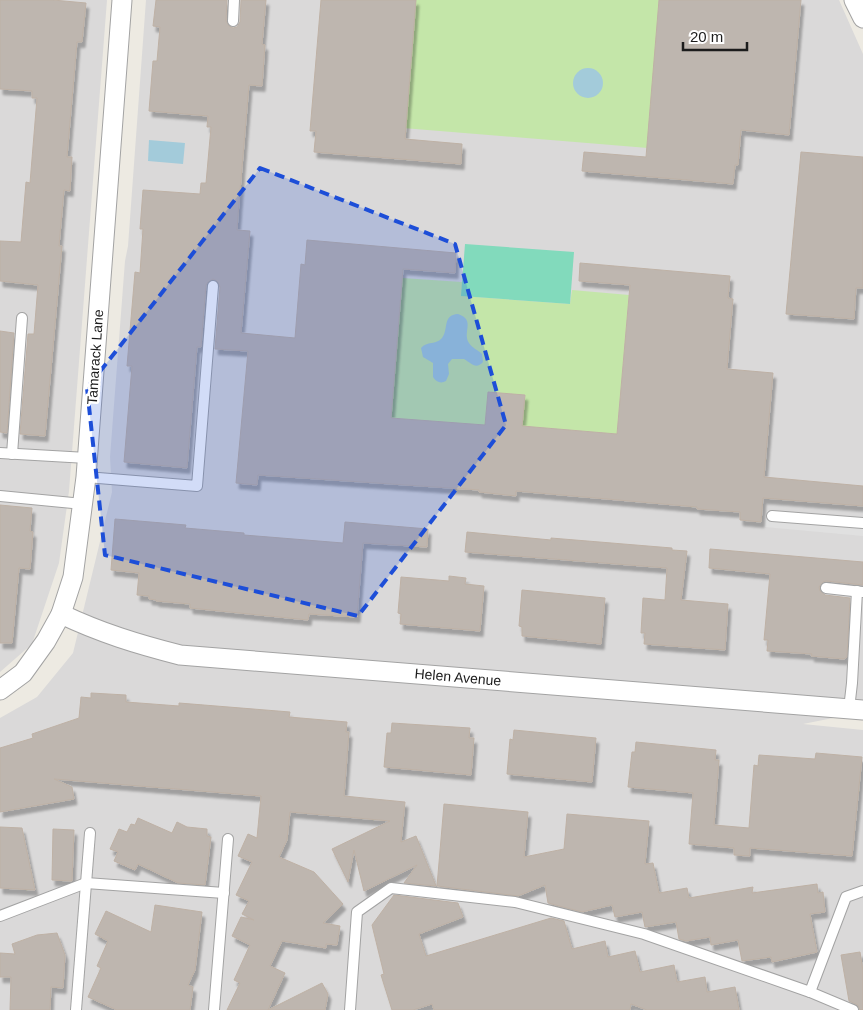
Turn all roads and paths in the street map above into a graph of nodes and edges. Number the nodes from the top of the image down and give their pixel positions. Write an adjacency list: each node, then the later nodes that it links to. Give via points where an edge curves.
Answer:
1 (122, 0): 10 (street, Tamarack Lane)
2 (234, 0): 5 (lane)
3 (854, 0): 4 (street)
4 (863, 18)
5 (233, 21)
6 (213, 286): 11 (lane, via 196,486)
7 (22, 318): 9 (lane)
8 (0, 453): 9 (lane)
9 (12, 454): 10 (lane)
10 (87, 458): 11 (street, Tamarack Lane)
11 (86, 477): 13 (street, Tamarack Lane)
12 (0, 496): 13 (lane)
13 (83, 504): 18 (street, Tamarack Lane, via 73,577)
14 (772, 516): 15 (lane)
15 (863, 523)
16 (826, 588): 17 (lane)
17 (860, 592): 20 (lane, via 852,683)
18 (60, 614): 19 (street, Tamarack Lane, via 46,641 22,673); 20 (street, Helen Avenue, via 126,641 180,655)
19 (0, 690)
20 (856, 710)
21 (90, 833): 23 (lane)
22 (228, 839): 25 (lane)
23 (86, 883): 25 (lane); 26 (lane); 28 (lane)
24 (863, 891): 27 (lane, via 846,897)
25 (224, 894): 29 (lane)
26 (0, 916)
27 (810, 992): 30 (lane, via 644,934 515,902 391,888 358,912); 31 (lane)
28 (76, 1010)
29 (214, 1010)
30 (350, 1010)
31 (853, 1010)

